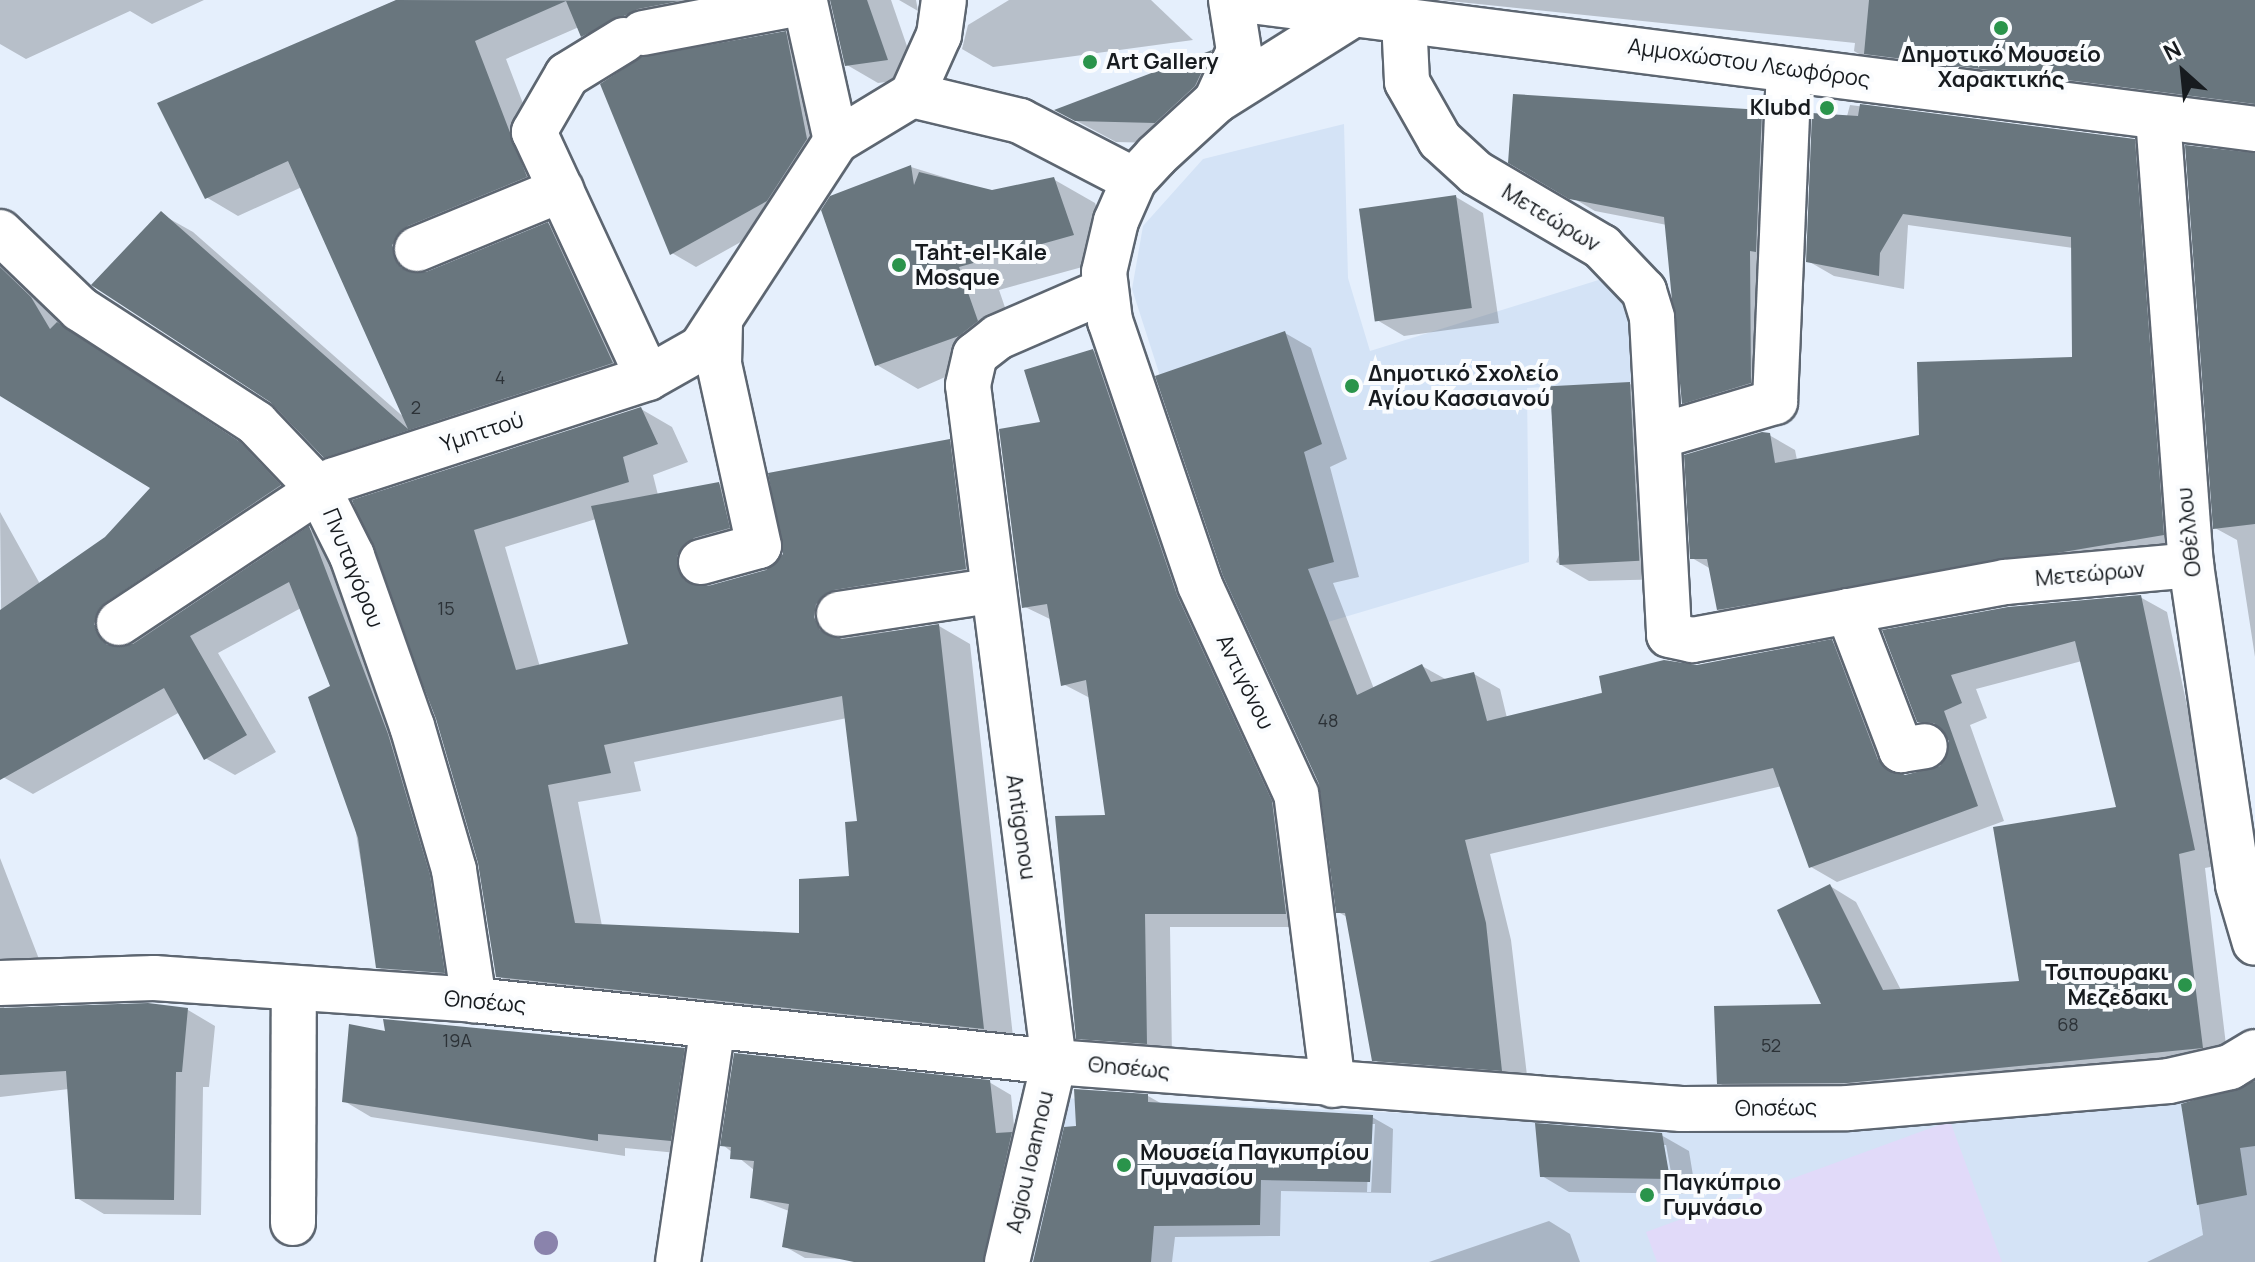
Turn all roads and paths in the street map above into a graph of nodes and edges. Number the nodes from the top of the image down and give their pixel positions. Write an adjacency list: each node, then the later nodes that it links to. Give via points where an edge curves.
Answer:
1 (944, 0): 7 (street, via 939,35)
2 (1231, 0): 8 (street, Αντιγόνου, via 1239,51)
3 (1243, 0): 4 (street, Αμμοχώστου Λεωφόρος)
4 (1356, 13): 5 (street, Αμμοχώστου Λεωφόρος); 8 (street, Αντιγόνου)
5 (1404, 20): 6 (street, Αμμοχώστου Λεωφόρος); 19 (street, Μετεώρων, via 1407,82 1440,140 1476,173 1602,247 1644,291)
6 (1789, 70): 9 (street, Αμμοχώστου Λεωφόρος); 19 (street, via 1775,402)
7 (912, 95): 11 (street, Υμηττού); 12 (street, via 1020,121)
8 (1216, 101): 12 (street, Αντιγόνου)
9 (2158, 117): 10 (street, Αμμοχώστου Λεωφόρος); 22 (street, Οθέλλου)
10 (2255, 129)
11 (836, 141): 13 (street, via 805,2 634,37 567,75 534,132); 17 (street, Υμηττού)
12 (1134, 180): 16 (street, Αντιγόνου, via 1116,221)
13 (561, 190): 15 (street); 18 (street)
14 (0, 232): 20 (street, Πνυταγόρου, via 80,309 256,423)
15 (417, 249)
16 (1104, 291): 23 (street, Antigonou, via 998,337 975,355 968,385); 35 (street, Αντιγόνου, via 1200,585 1296,794)
17 (720, 322): 18 (street, Υμηττού, via 701,348); 21 (street, via 719,364 759,546)
18 (648, 378): 20 (street, Υμηττού)
19 (1660, 436): 24 (street, Μετεώρων, via 1669,635 1692,640)
20 (318, 488): 26 (street, Υμηττού); 31 (street, Πνυταγόρου, via 352,556 412,726 454,870)
21 (701, 562)
22 (2191, 565): 24 (street, Μετεώρων, via 2005,582); 28 (street, Οθέλλου, via 2238,885)
23 (989, 591): 25 (street); 34 (street, Antigonou)
24 (1848, 611): 27 (street, via 1901,750)
25 (839, 614)
26 (119, 623)
27 (1925, 746)
28 (2255, 943)
29 (0, 983): 30 (street, Θησέως, via 154,978)
30 (294, 989): 31 (street, Θησέως); 36 (street)
31 (474, 1000): 32 (street, Θησέως)
32 (713, 1026): 34 (street, Θησέως); 37 (street)
33 (2255, 1052): 35 (street, Θησέως, via 2230,1067 2169,1081 1848,1108 1681,1109)
34 (1054, 1062): 35 (street, Θησέως); 38 (street, Agiou Ioannou)
35 (1333, 1085)
36 (293, 1223)
37 (678, 1262)
38 (1007, 1262)

